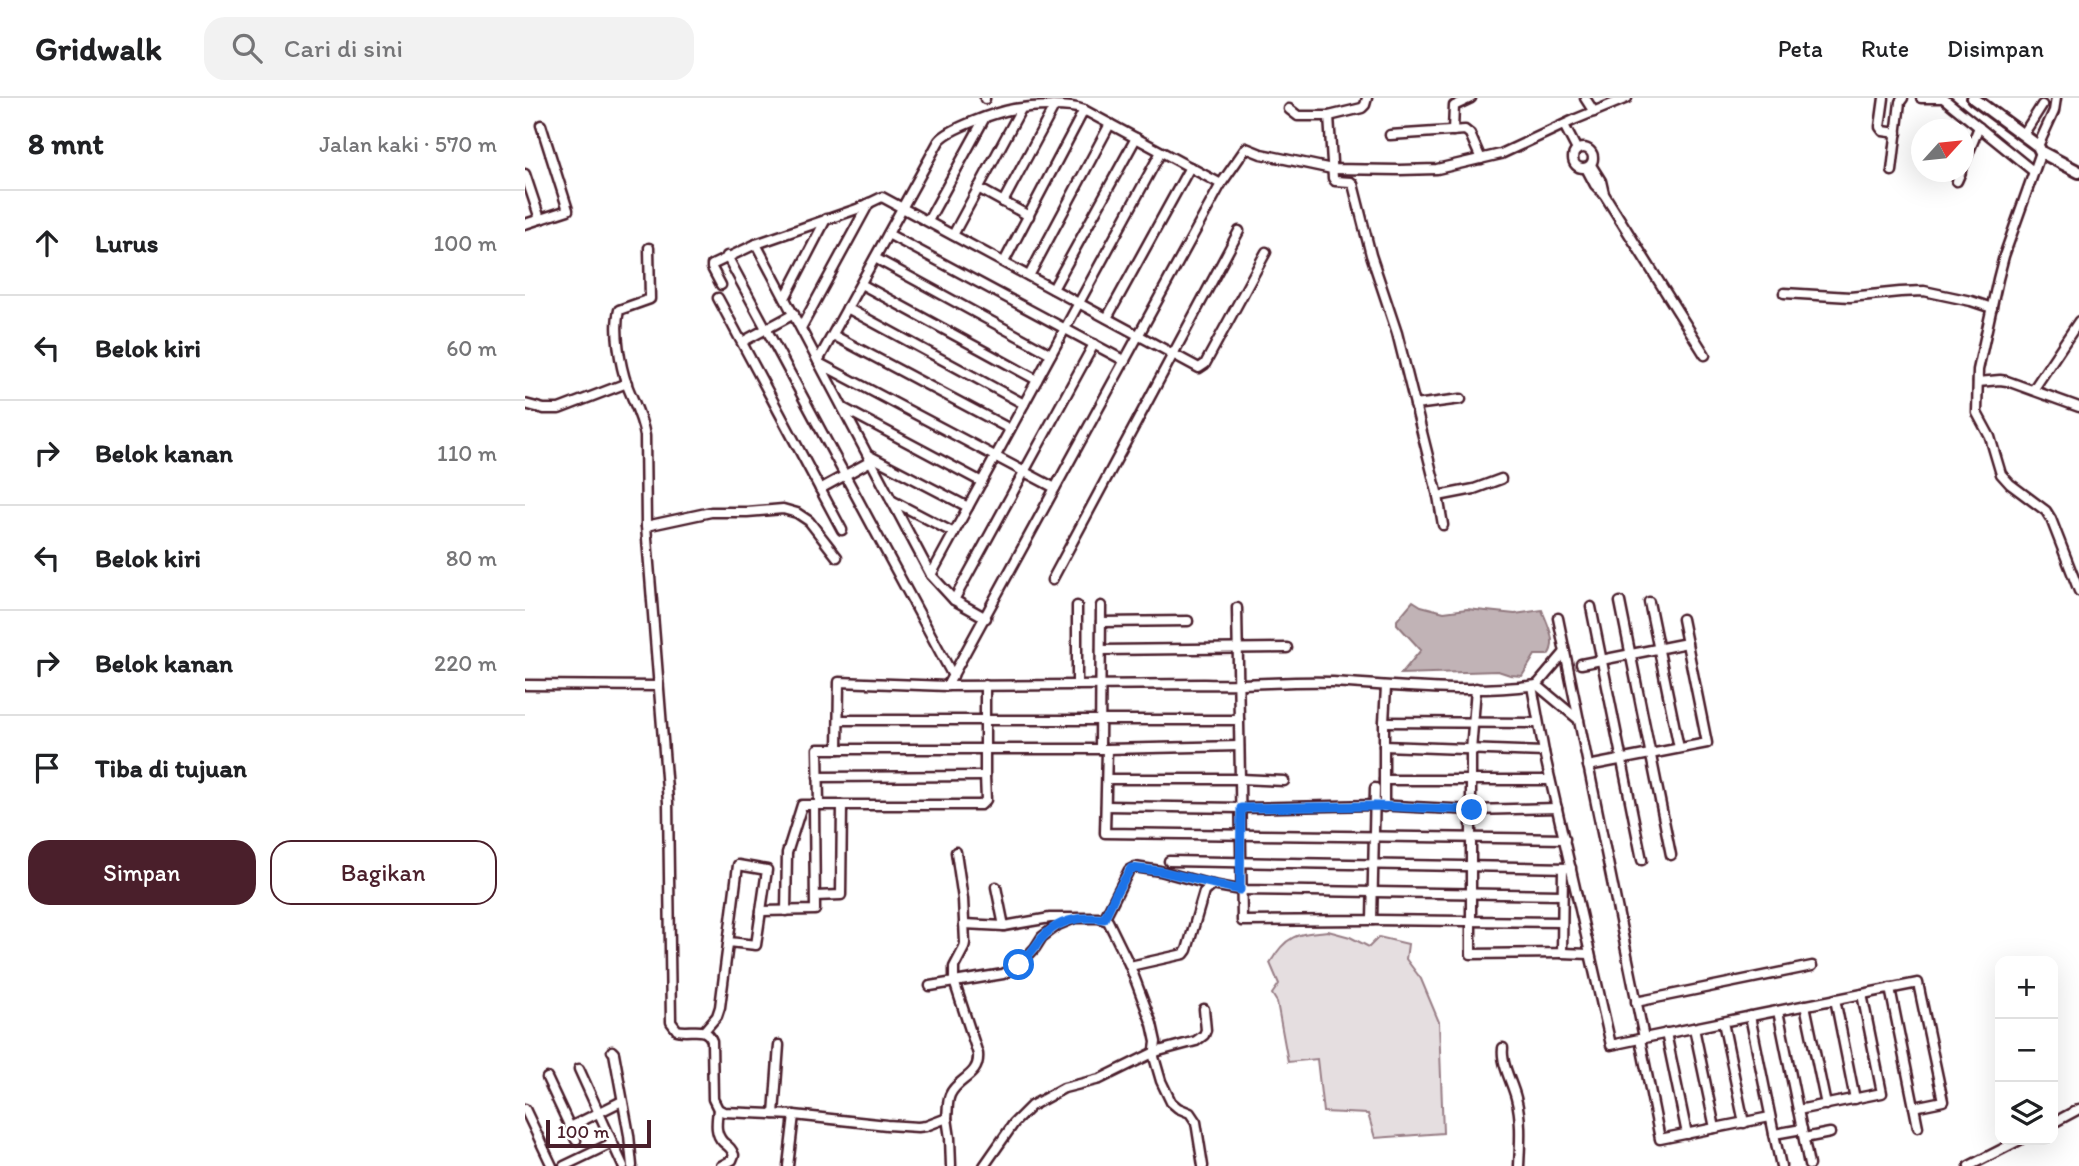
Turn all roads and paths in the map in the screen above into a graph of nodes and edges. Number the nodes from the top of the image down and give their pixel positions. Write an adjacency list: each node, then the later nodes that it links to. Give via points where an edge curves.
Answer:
1 (1367, 98): 17 (street, via 1362,108)
2 (1471, 98): 23 (street, via 1454,106)
3 (1585, 98): 16 (street)
4 (1627, 98): 16 (street)
5 (1884, 98): 24 (street, via 1880,127)
6 (1903, 98): 24 (street)
7 (1921, 98): 8 (street)
8 (1942, 98): 22 (street)
9 (1973, 98): 26 (street)
10 (2056, 98): 29 (street)
11 (2042, 105): 26 (street)
12 (1054, 107): 13 (street); 15 (street); 42 (street)
13 (1021, 109): 18 (street); 41 (street)
14 (1289, 109): 17 (street, via 1299,116)
15 (1084, 110): 19 (street); 45 (street)
16 (1594, 112): 21 (street)
17 (1329, 116): 35 (street)
18 (984, 119): 44 (street, via 944,135); 48 (street)
19 (1110, 124): 27 (street); 59 (street)
20 (541, 125): 46 (street, via 568,209)
21 (1564, 125): 30 (street); 32 (street)
22 (1979, 127): 28 (street); 37 (street)
23 (1453, 131): 25 (street); 32 (street, via 1470,134)
24 (1897, 133): 36 (street)
25 (1390, 135)
26 (2023, 135): 29 (street)
27 (1136, 138): 31 (street); 62 (street)
28 (1974, 139)
29 (2039, 149): 37 (street); 38 (street)
30 (1577, 150): 34 (street, via 1573,160 1580,168); 34 (street, via 1589,149 1593,154)
31 (1161, 152): 33 (street); 66 (street)
32 (1481, 159): 35 (street, via 1437,169)
33 (1190, 167): 40 (street); 70 (street)
34 (1588, 167): 81 (street, via 1595,186)
35 (1332, 169): 40 (street, via 1246,148); 91 (street, via 1335,181 1353,184)
36 (1892, 171)
37 (2033, 171): 67 (street)
38 (2079, 173)
39 (525, 174): 46 (street)
40 (1221, 184): 76 (street)
41 (978, 188): 42 (street); 52 (street)
42 (1003, 202): 45 (street)
43 (869, 203): 44 (street, via 882,197); 47 (street); 72 (street)
44 (903, 207): 48 (street); 51 (street)
45 (1029, 216): 58 (street)
46 (540, 219): 49 (street)
47 (826, 219): 53 (street); 65 (street)
48 (928, 221): 52 (street)
49 (525, 224)
50 (1239, 231): 80 (street)
51 (888, 234): 57 (street); 74 (street)
52 (953, 234): 58 (street)
53 (756, 244): 56 (street); 65 (street)
54 (649, 248): 86 (street, via 650,299 618,312 618,342)
55 (1266, 253): 80 (street, via 1202,367)
56 (727, 256): 61 (street, via 711,266); 73 (street)
57 (875, 258): 60 (street); 79 (street)
58 (1004, 262): 59 (street)
59 (1029, 276): 62 (street)
60 (861, 284): 68 (street); 84 (street)
61 (721, 285)
62 (1053, 289): 66 (street)
63 (1784, 293): 67 (street, via 1850,297 1923,291)
64 (718, 298): 77 (street)
65 (785, 298): 69 (street)
66 (1079, 303): 70 (street); 74 (street)
67 (1992, 308): 85 (street)
68 (847, 309): 75 (street); 90 (street)
69 (794, 314): 72 (street); 73 (street)
70 (1107, 318): 76 (street)
71 (2079, 321): 87 (street)
72 (801, 328): 83 (street)
73 (766, 329): 77 (street); 98 (street)
74 (1065, 329): 78 (street); 79 (street)
75 (833, 335): 83 (street); 94 (street)
76 (1138, 335): 80 (street); 82 (street)
77 (741, 342): 102 (street)
78 (1094, 344): 82 (street); 97 (street)
79 (1051, 354): 84 (street)
80 (1173, 354): 112 (street)
81 (1705, 355)
82 (1125, 360): 101 (street)
83 (819, 362): 93 (street); 95 (street)
84 (1037, 380): 90 (street)
85 (1978, 382): 87 (street, via 2000,380); 113 (street, via 1978,416 2001,474 2052,519)
86 (627, 383): 89 (street, via 559,409); 107 (street, via 643,422)
87 (2033, 390): 92 (street)
88 (1461, 399): 91 (street)
89 (525, 404)
90 (1024, 404): 94 (street)
91 (1415, 405): 103 (street)
92 (2079, 407)
93 (843, 408): 96 (street); 100 (street)
94 (1010, 429): 95 (street)
95 (995, 456): 97 (street); 100 (street)
96 (869, 458): 98 (street); 104 (street); 105 (street)
97 (1025, 472): 101 (street); 114 (street)
98 (845, 475): 102 (street); 135 (street)
99 (1501, 479): 103 (street)
100 (982, 482): 105 (street)
101 (1055, 488): 121 (street)
102 (820, 489): 108 (street)
103 (1438, 496): 106 (street)
104 (891, 500): 109 (street); 111 (street)
105 (968, 508): 109 (street)
106 (1443, 525)
107 (646, 526): 110 (street, via 711,512 783,509 810,521); 140 (street)
108 (842, 530)
109 (954, 533): 111 (street)
110 (837, 558)
111 (931, 575): 114 (street)
112 (1052, 580)
113 (2079, 590)
114 (954, 600): 121 (street)
115 (1620, 602): 132 (street)
116 (1649, 602): 129 (street)
117 (1076, 606): 138 (street)
118 (1101, 606): 125 (street)
119 (1591, 607): 133 (street)
120 (1237, 608): 127 (street)
121 (986, 618): 135 (street)
122 (1558, 618): 131 (street)
123 (1682, 618): 126 (street)
124 (1188, 621): 125 (street)
125 (1101, 622): 130 (street)
126 (1686, 643): 129 (street); 156 (street, via 1707,743)
127 (1237, 648): 128 (street); 130 (street); 142 (street)
128 (1287, 648)
129 (1659, 648): 132 (street); 156 (street)
130 (1101, 650): 139 (street)
131 (1565, 652): 143 (street); 150 (street)
132 (1630, 654): 133 (street); 162 (street)
133 (1602, 659): 134 (street); 163 (street)
134 (1581, 664)
135 (953, 676): 141 (street)
136 (525, 685): 140 (street)
137 (985, 685): 138 (street); 141 (street); 147 (street)
138 (1077, 685): 139 (street)
139 (1101, 685): 142 (street); 148 (street)
140 (658, 686): 227 (street, via 668,802 671,1022 677,1030)
141 (947, 686): 146 (street, via 839,682)
142 (1238, 686): 144 (street, via 1331,682); 149 (street)
143 (1534, 686): 145 (street); 150 (street); 153 (street)
144 (1387, 687): 145 (street); 151 (street)
145 (1476, 688): 152 (street)
146 (839, 720): 147 (street); 157 (street)
147 (984, 720): 148 (street); 158 (street)
148 (1100, 720): 149 (street); 159 (street)
149 (1238, 720): 154 (street)
150 (1579, 720): 164 (street)
151 (1384, 722): 152 (street); 155 (street)
152 (1472, 722): 153 (street); 160 (street)
153 (1538, 723): 161 (street)
154 (1239, 746): 159 (street); 168 (street)
155 (1384, 746): 160 (street); 170 (street)
156 (1679, 748): 162 (street)
157 (838, 749): 158 (street); 166 (street, via 818,749)
158 (985, 749): 159 (street); 165 (street)
159 (1103, 749): 167 (street)
160 (1471, 751): 161 (street); 169 (street)
161 (1544, 752): 171 (street)
162 (1651, 754): 163 (street); 187 (street)
163 (1622, 760): 164 (street); 188 (street)
164 (1588, 766): 220 (street)
165 (985, 776): 166 (street); 175 (street, via 986,800 981,805)
166 (818, 777): 174 (street)
167 (1108, 779): 168 (street); 176 (street)
168 (1240, 779): 172 (street); 179 (street)
169 (1472, 779): 170 (street); 171 (street); 181 (street)
170 (1384, 780): 178 (street)
171 (1551, 780): 180 (street)
172 (1284, 781)
173 (1375, 788): 177 (street)
174 (816, 805): 175 (street); 200 (street); 202 (street, via 802,805 787,853)
175 (842, 805): 200 (street, via 841,895)
176 (1106, 806): 179 (street); 182 (street, via 1105,833)
177 (1375, 806): 178 (street); 179 (street); 183 (street)
178 (1384, 807): 181 (street)
179 (1241, 808): 182 (street)
180 (1557, 808): 181 (street); 185 (street)
181 (1472, 810): 184 (street)
182 (1240, 835): 183 (street); 190 (street)
183 (1374, 835): 184 (street); 191 (street)
184 (1471, 838): 185 (street); 192 (street)
185 (1565, 839): 193 (street)
186 (955, 852): 208 (street)
187 (1671, 855)
188 (1642, 860)
189 (1169, 861): 190 (street)
190 (1240, 864): 191 (street); 196 (street)
191 (1374, 864): 192 (street); 197 (street)
192 (1471, 866): 193 (street); 198 (street)
193 (1567, 868): 199 (street); 212 (street)
194 (1212, 885): 196 (street); 204 (street, via 1135,867 1129,870); 213 (street, via 1204,892 1184,954)
195 (996, 887): 209 (street)
196 (1240, 890): 197 (street); 205 (street, via 1242,921)
197 (1373, 892): 198 (street); 205 (street)
198 (1471, 893): 199 (street); 206 (street)
199 (1561, 895): 207 (street)
200 (814, 896): 202 (street, via 815,910)
201 (761, 911): 202 (street); 210 (street, via 756,945); 210 (street, via 767,870 739,865)
202 (786, 911)
203 (1075, 918): 204 (street); 209 (street); 215 (street, via 1042,937 1009,972)
204 (1104, 919): 213 (street)
205 (1372, 920): 206 (street)
206 (1471, 922): 207 (street); 211 (street, via 1471,954)
207 (1561, 922): 211 (street)
208 (964, 924): 209 (street); 215 (street, via 964,948 954,967)
209 (1004, 926)
210 (729, 942): 227 (street, via 720,1007)
211 (1562, 953): 212 (street)
212 (1590, 954): 229 (street, via 1611,1045)
213 (1130, 966): 233 (street, via 1152,1024)
214 (1812, 966): 220 (street)
215 (954, 981): 216 (street); 248 (street, via 978,1061 949,1096)
216 (930, 986)
217 (1890, 988): 218 (street); 239 (street); 239 (street, via 1918,983 1943,1101)
218 (1862, 994): 219 (street); 236 (street, via 1882,1093)
219 (1835, 999): 221 (street); 236 (street)
220 (1636, 1002): 229 (street)
221 (1805, 1005): 223 (street); 238 (street)
222 (1204, 1009): 233 (street, via 1204,1035)
223 (1778, 1011): 224 (street); 243 (street)
224 (1750, 1016): 225 (street); 247 (street)
225 (1723, 1022): 226 (street); 250 (street)
226 (1695, 1027): 228 (street); 253 (street)
227 (704, 1031): 241 (street, via 712,1041 713,1099)
228 (1666, 1033): 229 (street); 256 (street)
229 (1642, 1038): 256 (street, via 1660,1139)
230 (779, 1045): 245 (street)
231 (1503, 1048): 271 (street, via 1519,1113)
232 (612, 1051): 237 (street)
233 (1155, 1052): 269 (street, via 1031,1105); 270 (street, via 1171,1102 1196,1122)
234 (579, 1069): 244 (street)
235 (547, 1078): 251 (street)
236 (1855, 1099): 238 (street)
237 (622, 1101): 244 (street); 265 (street)
238 (1826, 1105): 243 (street)
239 (1914, 1107): 252 (street)
240 (525, 1109): 262 (street)
241 (718, 1109): 245 (street); 266 (street, via 718,1135 734,1155)
242 (2079, 1109): 249 (street)
243 (1798, 1110): 254 (street)
244 (599, 1113): 251 (street); 259 (street)
245 (774, 1114): 246 (street)
246 (794, 1115): 248 (street, via 918,1126); 267 (street)
247 (1770, 1117): 250 (street); 257 (street)
248 (947, 1118): 268 (street)
249 (2058, 1120)
250 (1744, 1123): 253 (street)
251 (570, 1126): 258 (street)
252 (1919, 1127)
253 (1715, 1128): 256 (street)
254 (1803, 1133): 255 (street); 257 (street); 261 (street)
255 (1829, 1133)
256 (1687, 1134)
257 (1774, 1134): 272 (street)
258 (576, 1140)
259 (612, 1143): 263 (street); 264 (street)
260 (2010, 1145): 273 (street)
261 (1809, 1165)
262 (552, 1166)
263 (564, 1166)
264 (623, 1166)
265 (632, 1166)
266 (721, 1166)
267 (788, 1166)
268 (951, 1166)
269 (984, 1166)
270 (1203, 1166)
271 (1519, 1166)
272 (1781, 1166)
273 (1969, 1166)

